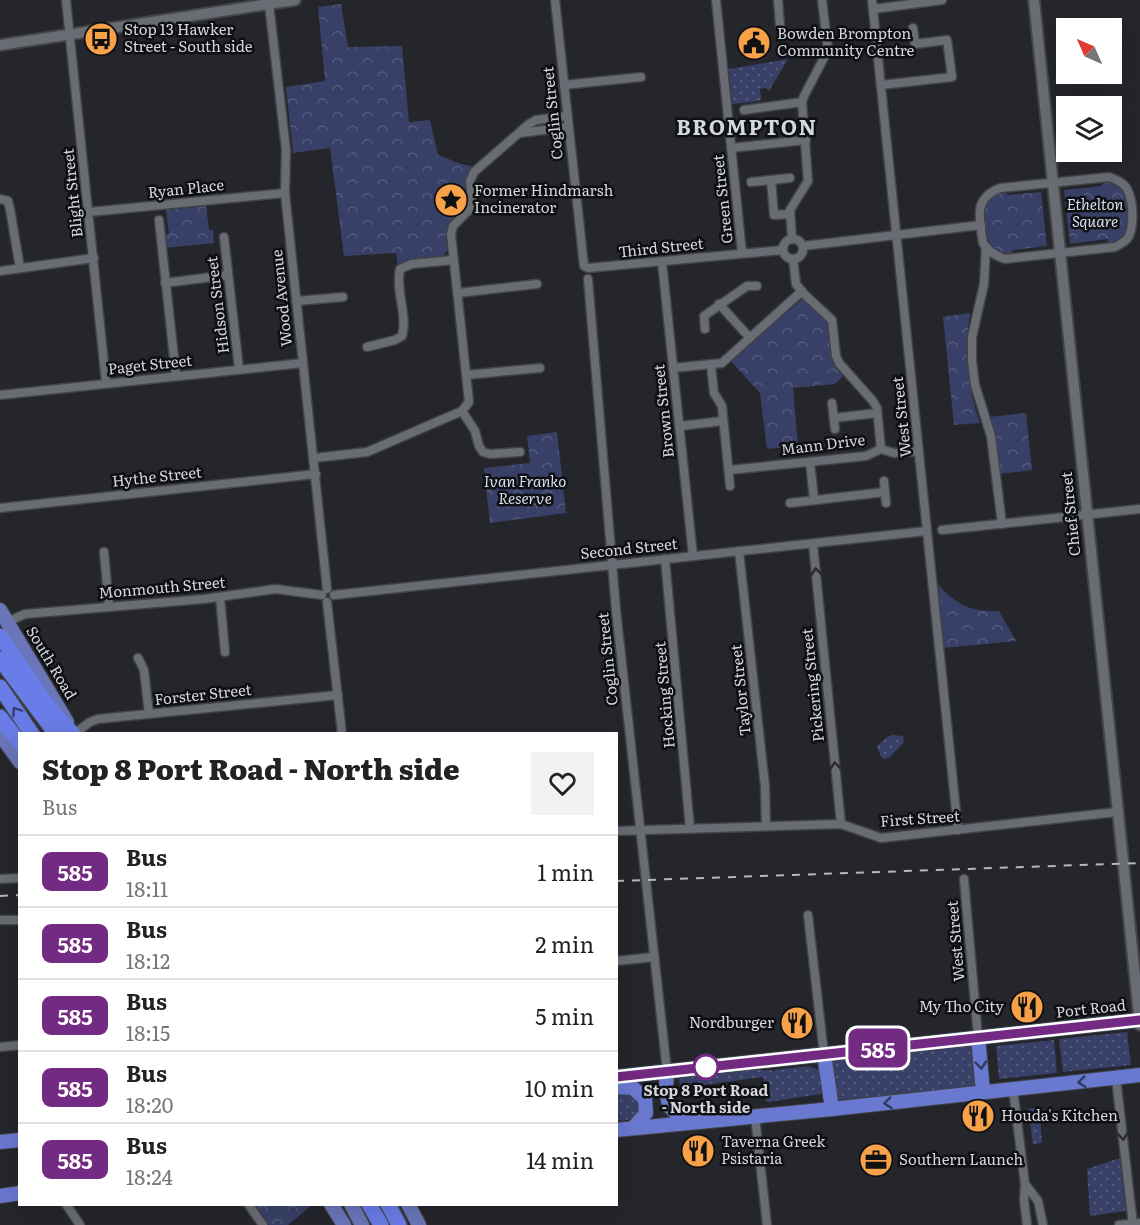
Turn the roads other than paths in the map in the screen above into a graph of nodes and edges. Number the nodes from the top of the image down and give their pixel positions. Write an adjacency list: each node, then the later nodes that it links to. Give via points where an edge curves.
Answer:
1 (66, 0): 13 (street, Blight Street)
2 (295, 0): 9 (street)
3 (555, 0): 16 (street, Coglin Street)
4 (716, 0): 24 (street, Green Street)
5 (778, 0): 11 (street)
6 (822, 0): 18 (street, via 828,50)
7 (942, 0): 10 (street)
8 (1034, 0): 28 (street, Chief Street)
9 (269, 4): 13 (street); 29 (street, Wood Avenue, via 286,150)
10 (872, 4): 17 (street, West Street)
11 (780, 26)
12 (913, 28): 17 (street, via 915,44 947,40 952,78)
13 (70, 34): 14 (street); 32 (street, Blight Street)
14 (0, 45)
15 (641, 77): 16 (street)
16 (564, 85): 20 (street, Coglin Street)
17 (881, 85): 36 (street, West Street)
18 (802, 102): 19 (street); 23 (street)
19 (744, 110)
20 (567, 116): 21 (street, Coglin Street); 22 (street, via 536,120)
21 (568, 127): 22 (street); 48 (street, Coglin Street)
22 (517, 134): 47 (street, via 474,172 470,181 472,201 451,234)
23 (806, 140): 24 (street); 33 (street, via 808,181)
24 (731, 148): 42 (street, Green Street)
25 (790, 178): 26 (street)
26 (771, 180): 27 (street); 33 (street, via 774,215)
27 (751, 182)
28 (1052, 183): 31 (street, via 1109,177 1128,190); 35 (street, via 991,191 980,208); 43 (street, Chief Street)
29 (285, 193): 32 (street, Ryan Place); 61 (street, Wood Avenue)
30 (0, 199): 51 (street, via 8,201)
31 (1136, 210): 43 (street, via 1127,240 1115,247)
32 (89, 212): 45 (street, Blight Street)
33 (789, 214): 38 (street)
34 (159, 220): 55 (street)
35 (981, 225): 36 (street); 40 (street)
36 (897, 236): 39 (street); 83 (street, West Street)
37 (224, 237): 53 (street, Hidson Street)
38 (792, 238): 39 (street); 41 (street)
39 (803, 246): 46 (street, via 801,255)
40 (986, 247): 44 (street); 50 (street)
41 (783, 250): 42 (street, Third Street); 46 (street, via 786,257)
42 (742, 253): 49 (street, Third Street)
43 (1060, 253): 44 (street); 97 (street, Chief Street)
44 (998, 257): 50 (street)
45 (94, 258): 51 (street); 73 (street, Blight Street)
46 (793, 259): 58 (street, via 796,284)
47 (453, 260): 59 (street); 65 (street, via 400,269 405,327 402,336)
48 (583, 260): 49 (street, Third Street, via 588,268)
49 (663, 262): 69 (street, Brown Street)
50 (984, 265): 98 (street, via 972,361 991,436)
51 (20, 268): 52 (street)
52 (0, 271)
53 (227, 275): 55 (street); 70 (street, Hidson Street)
54 (588, 279): 106 (street, Coglin Street)
55 (165, 283): 72 (street)
56 (537, 284): 59 (street)
57 (757, 285): 62 (street, via 747,286)
58 (802, 291): 64 (street); 77 (street, via 832,320 839,363 872,400)
59 (458, 293): 71 (street)
60 (343, 297): 61 (street)
61 (296, 301): 66 (street, Wood Avenue)
62 (719, 304): 63 (street, via 704,316); 64 (street)
63 (705, 330)
64 (750, 338): 67 (street, via 723,363)
65 (367, 346)
66 (303, 363): 70 (street, Paget Street); 85 (street, Wood Avenue)
67 (711, 366): 69 (street); 79 (street)
68 (540, 368): 71 (street)
69 (673, 368): 80 (street, Brown Street)
70 (239, 369): 72 (street, Paget Street)
71 (466, 375): 76 (street, via 469,402)
72 (176, 376): 73 (street, Paget Street)
73 (106, 384): 74 (street, Paget Street)
74 (0, 395)
75 (832, 403): 78 (street)
76 (462, 411): 84 (street, via 483,452); 85 (street, via 367,452)
77 (877, 413): 78 (street); 82 (street)
78 (834, 418): 81 (street)
79 (723, 421): 80 (street); 87 (street)
80 (680, 426): 104 (street, Brown Street)
81 (835, 429)
82 (881, 449): 83 (street, Mann Drive, via 894,453); 86 (street, Mann Drive, via 867,456)
83 (919, 451): 100 (street, West Street)
84 (520, 452)
85 (314, 458): 88 (street, Wood Avenue)
86 (810, 462): 87 (street, Mann Drive); 92 (street)
87 (729, 470): 90 (street)
88 (316, 474): 95 (street, Hythe Street); 107 (street, Wood Avenue)
89 (884, 481): 91 (street)
90 (730, 486)
91 (885, 492): 92 (street); 94 (street)
92 (814, 500): 93 (street)
93 (790, 503)
94 (886, 503)
95 (0, 508)
96 (1140, 509): 97 (street)
97 (1086, 515): 98 (street); 125 (street, Chief Street)
98 (1002, 524): 99 (street)
99 (942, 530)
100 (927, 531): 101 (street, Second Street); 130 (street, West Street)
101 (813, 544): 103 (street, Second Street); 126 (street, Pickering Street, one-way to 101)
102 (104, 552): 109 (street)
103 (739, 552): 104 (street, Second Street); 127 (street, Taylor Street)
104 (693, 556): 105 (street, Second Street)
105 (665, 559): 106 (street, Second Street); 128 (street, Hocking Street)
106 (612, 565): 107 (street, Second Street, via 334,595 331,601); 129 (street, Coglin Street)
107 (325, 595): 108 (street, Monmouth Street, via 275,589); 115 (street, Wood Avenue)
108 (220, 597): 109 (street, Monmouth Street); 111 (street)
109 (109, 607): 110 (street, Monmouth Street, via 25,614)
110 (2, 623): 120 (highway, via 50,709)
111 (225, 652)
112 (138, 657): 116 (street, via 144,670)
113 (0, 659): 119 (highway)
114 (0, 687): 118 (highway, one-way to 114)
115 (338, 695): 116 (street, Forster Street); 122 (street, Wood Avenue)
116 (149, 714): 121 (street, Forster Street, via 98,719)
117 (0, 717): 124 (highway)
118 (31, 732)
119 (55, 732)
120 (72, 732)
121 (77, 732)
122 (342, 732)
123 (0, 735): 124 (main road)
124 (10, 748)
125 (1118, 812): 130 (street, First Street); 140 (street, Chief Street)
126 (841, 824): 127 (street, First Street); 130 (street, First Street, via 881,838)
127 (766, 826): 128 (street, First Street)
128 (690, 828): 129 (street, First Street)
129 (640, 830): 131 (street, First Street); 138 (street, Coglin Street)
130 (958, 830)
131 (618, 831)
132 (18, 878): 133 (street)
133 (0, 879)
134 (964, 879): 142 (street, West Street)
135 (808, 915): 145 (street)
136 (18, 920): 137 (street)
137 (0, 921)
138 (654, 957): 139 (street); 146 (street, Coglin Street)
139 (618, 961)
140 (1140, 1020): 141 (street, Chief Street); 142 (highway, Port Road)
141 (1140, 1026)
142 (978, 1037): 145 (highway, Port Road); 152 (highway, one-way to 152)
143 (18, 1045): 144 (street)
144 (0, 1047)
145 (824, 1054): 146 (highway, Port Road); 153 (highway)
146 (667, 1071): 148 (highway, Port Road); 155 (highway, via 669,1107)
147 (1140, 1075): 149 (highway)
148 (618, 1077)
149 (1116, 1078): 151 (highway, one-way to 151); 170 (street, one-way to 170)
150 (618, 1087): 156 (highway, via 633,1088 645,1099 646,1113)
151 (1013, 1089): 152 (highway); 160 (street)
152 (983, 1092): 153 (highway, one-way to 153)
153 (832, 1110): 154 (highway)
154 (755, 1116): 155 (highway); 178 (street)
155 (685, 1122): 156 (highway)
156 (633, 1128): 157 (highway)
157 (618, 1130)
158 (18, 1140): 159 (highway)
159 (0, 1142)
160 (1025, 1184): 179 (street); 180 (street, via 1038,1201)
161 (18, 1193): 162 (highway)
162 (0, 1196)
163 (67, 1206): 171 (street)
164 (249, 1206): 172 (street)
165 (332, 1206): 173 (main road)
166 (352, 1206): 174 (main road)
167 (370, 1206): 175 (highway)
168 (389, 1206): 176 (highway)
169 (409, 1206): 177 (main road)
170 (1135, 1224): 181 (street)
171 (80, 1225)
172 (263, 1225)
173 (344, 1225)
174 (362, 1225)
175 (381, 1225)
176 (399, 1225)
177 (419, 1225)
178 (767, 1225)
179 (1027, 1225)
180 (1043, 1225)
181 (1119, 1225)

